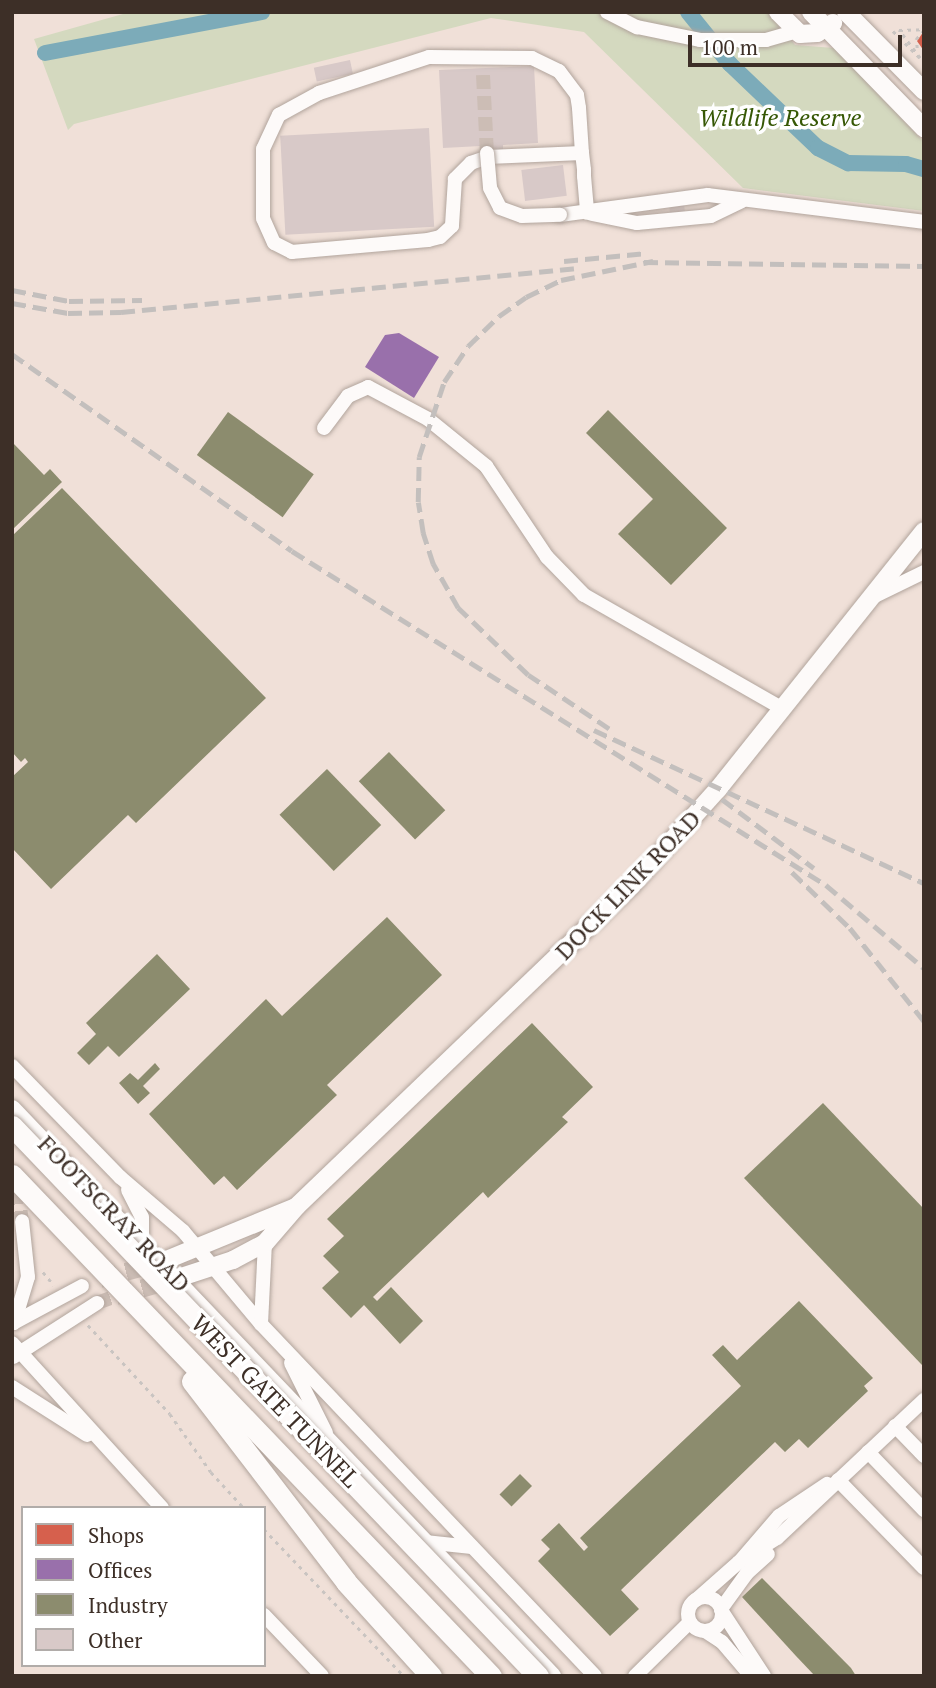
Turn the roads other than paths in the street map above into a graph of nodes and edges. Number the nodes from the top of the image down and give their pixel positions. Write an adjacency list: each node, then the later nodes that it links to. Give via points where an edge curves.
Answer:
1 (607, 12): 6 (street, via 637,27 700,40 780,39)
2 (778, 12): 6 (main road)
3 (811, 12): 5 (main road)
4 (848, 13): 5 (main road); 7 (main road)
5 (826, 28): 6 (main road, via 812,34); 8 (main road)
6 (794, 32)
7 (924, 91)
8 (924, 128)
9 (487, 153): 12 (street, bridge, via 490,188 500,208 522,216)
10 (582, 153): 10 (street, via 471,163 455,179 452,226 428,240 292,252 274,243 264,227 263,149 273,122 319,93 406,61 523,57 551,66 568,79 577,96); 12 (street)
11 (743, 201): 12 (street); 12 (street, via 711,216 637,223); 12 (street, via 706,187 632,194); 13 (street, via 774,200)
12 (587, 213)
13 (924, 222)
14 (324, 428): 18 (street, via 348,396 369,387 428,419 486,466 547,557 584,595)
15 (924, 531): 17 (main road, DOCK LINK ROAD)
16 (924, 572): 17 (street)
17 (868, 599): 18 (main road, DOCK LINK ROAD)
18 (781, 708): 24 (main road, DOCK LINK ROAD, via 708,801 631,886)
19 (14, 1073): 23 (street, FOOTSCRAY ROAD)
20 (12, 1109): 27 (main road, FOOTSCRAY ROAD)
21 (12, 1126): 60 (highway, WEST GATE TUNNEL, bridge)
22 (12, 1175): 34 (highway, WEST GATE TUNNEL, bridge)
23 (120, 1177): 27 (street, via 140,1208); 28 (street, FOOTSCRAY ROAD)
24 (297, 1206): 26 (main road, DOCK LINK ROAD); 28 (main road, DOCK LINK ROAD)
25 (22, 1221): 35 (street, via 28,1277)
26 (265, 1242): 30 (main road, DOCK LINK ROAD); 36 (street)
27 (142, 1246): 29 (main road, FOOTSCRAY ROAD)
28 (198, 1249): 29 (main road, DOCK LINK ROAD); 30 (street, FOOTSCRAY ROAD)
29 (160, 1263): 31 (main road, FOOTSCRAY ROAD)
30 (214, 1268): 31 (main road, DOCK LINK ROAD); 36 (street, FOOTSCRAY ROAD)
31 (176, 1279): 42 (main road, FOOTSCRAY ROAD)
32 (82, 1286): 35 (street)
33 (97, 1303): 38 (street)
34 (135, 1306): 58 (highway, bridge, via 346,1582); 59 (highway, WEST GATE TUNNEL, bridge)
35 (13, 1324)
36 (261, 1324): 37 (street, FOOTSCRAY ROAD)
37 (282, 1347): 42 (street, FOOTSCRAY ROAD); 50 (street, FOOTSCRAY ROAD)
38 (15, 1351): 44 (street)
39 (12, 1387): 44 (street)
40 (924, 1399): 41 (street)
41 (895, 1426): 43 (street); 45 (street)
42 (331, 1442): 49 (main road, FOOTSCRAY ROAD)
43 (868, 1451): 46 (street); 48 (street)
44 (110, 1453): 47 (street)
45 (924, 1456)
46 (838, 1480): 51 (street); 52 (street, via 777,1538 739,1562); 53 (street, via 801,1527 751,1568)
47 (160, 1506)
48 (924, 1510)
49 (425, 1542): 50 (street); 61 (main road, FOOTSCRAY ROAD)
50 (472, 1547): 62 (street, FOOTSCRAY ROAD)
51 (924, 1569)
52 (696, 1600): 53 (street, via 711,1599); 55 (street, via 688,1612)
53 (721, 1609): 56 (street, via 718,1624); 65 (street)
54 (266, 1617): 57 (street)
55 (690, 1622): 56 (street); 63 (street)
56 (705, 1631): 64 (street, via 722,1642)
57 (321, 1676)
58 (431, 1676)
59 (491, 1676)
60 (538, 1676)
61 (552, 1676)
62 (595, 1676)
63 (635, 1676)
64 (751, 1676)
65 (764, 1676)

